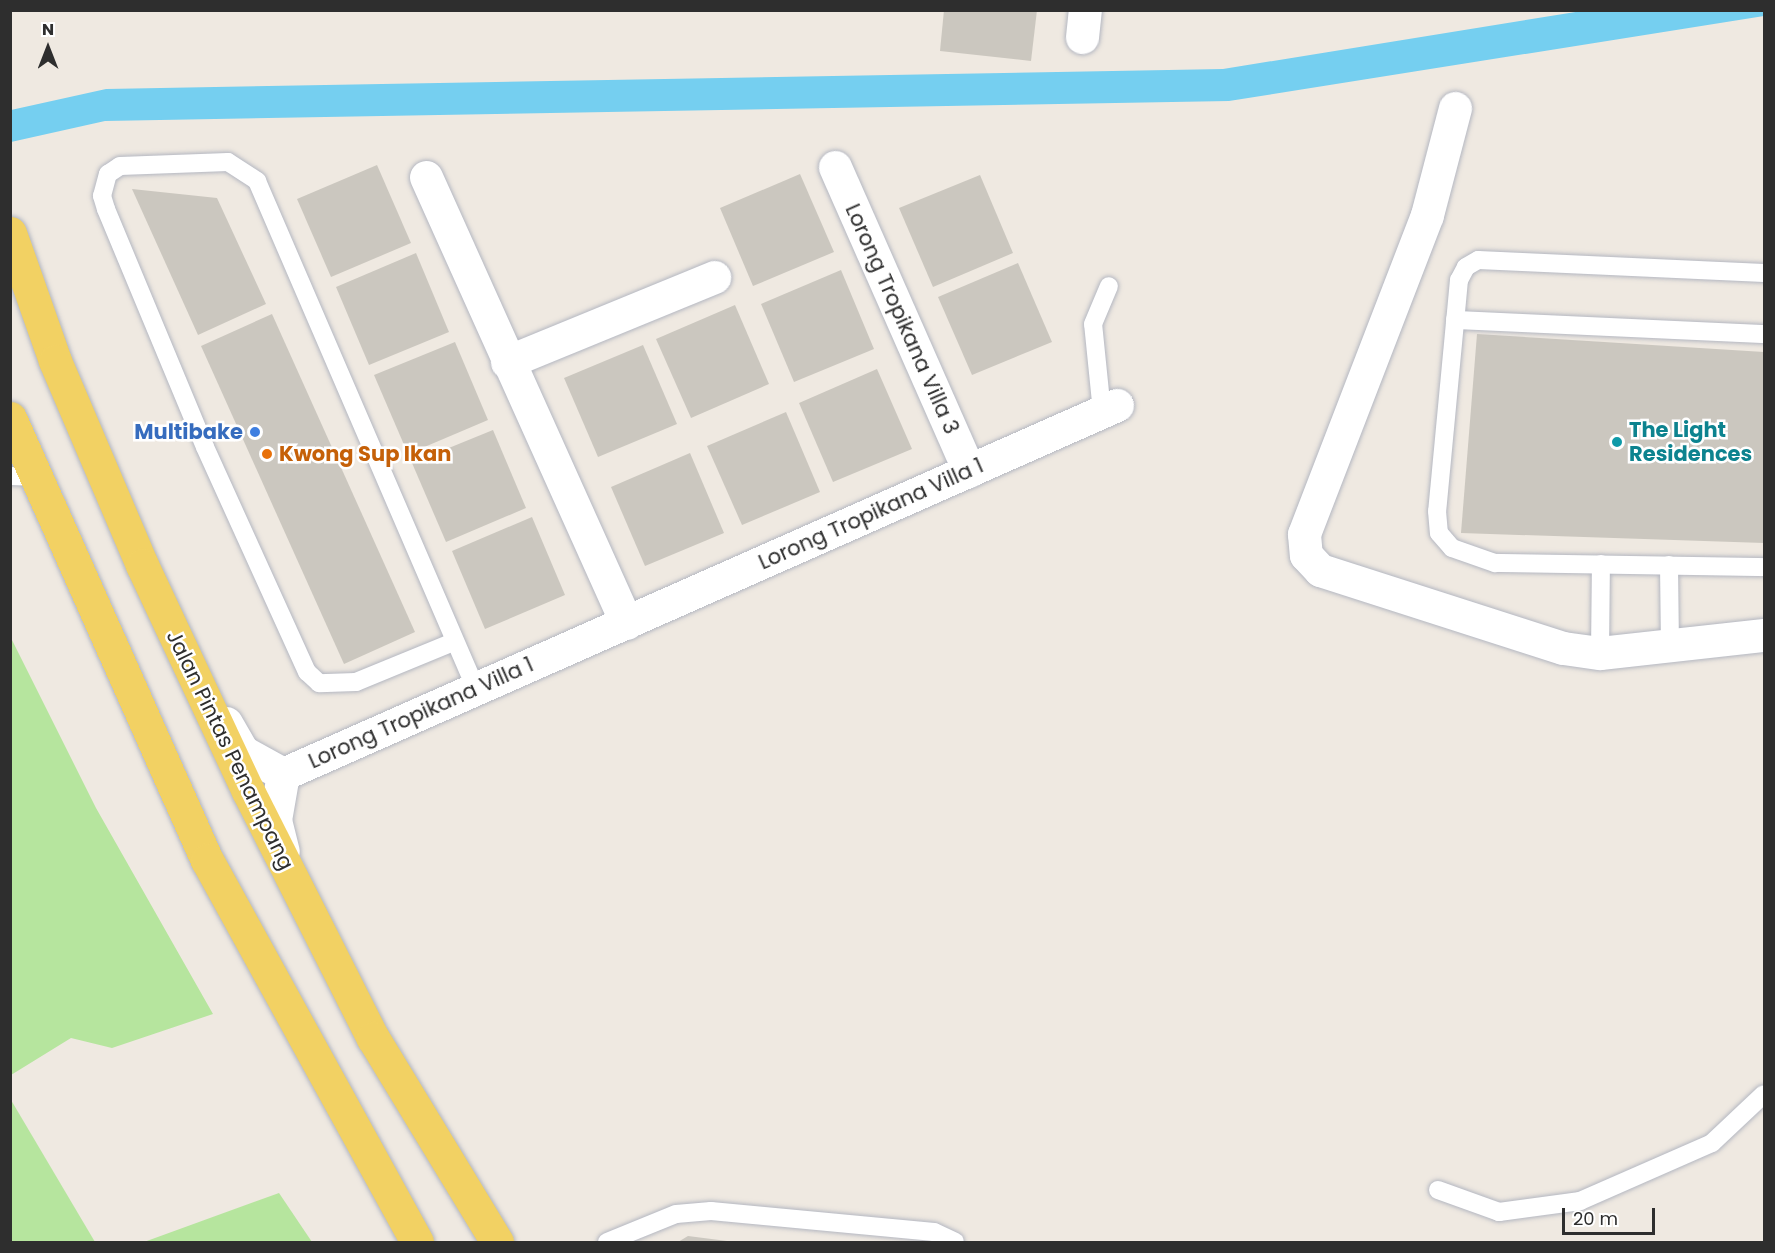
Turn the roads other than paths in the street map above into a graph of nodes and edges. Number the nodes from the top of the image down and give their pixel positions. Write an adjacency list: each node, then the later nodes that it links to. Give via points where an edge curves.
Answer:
1 (1455, 108): 23 (street, via 1427,214 1304,534 1306,555 1320,570 1563,648)
2 (835, 167): 13 (street, Lorong Tropikana Villa 3)
3 (426, 177): 10 (street)
4 (10, 233): 19 (main road, Jalan Pintas Penampang, via 55,361)
5 (1764, 273): 8 (lane, via 1478,260 1459,280)
6 (714, 277): 10 (street)
7 (1109, 286): 11 (lane, via 1093,324)
8 (1455, 320): 9 (lane); 15 (lane, via 1439,533 1452,549 1495,563)
9 (1764, 334)
10 (507, 362): 18 (street)
11 (1109, 408): 13 (street, Lorong Tropikana Villa 1)
12 (10, 418): 14 (main road)
13 (969, 471): 18 (street, Lorong Tropikana Villa 1)
14 (22, 476): 30 (main road, via 207,860)
15 (1600, 564): 16 (lane); 23 (lane)
16 (1669, 565): 17 (lane); 22 (lane)
17 (1764, 567)
18 (626, 623): 24 (street, Lorong Tropikana Villa 1)
19 (170, 627): 25 (street, via 243,752); 26 (main road, Jalan Pintas Penampang)
20 (1764, 634): 22 (street)
21 (451, 643): 21 (lane, via 356,682 319,683 307,672 205,447 106,209 102,196 108,174 120,166 228,162 257,181); 24 (lane)
22 (1670, 645): 23 (street)
23 (1599, 653)
24 (476, 689): 25 (street, Lorong Tropikana Villa 1)
25 (283, 774): 26 (street, via 275,820)
26 (290, 874): 31 (main road, Jalan Pintas Penampang, via 373,1038)
27 (1764, 1094): 28 (lane, via 1712,1143 1580,1202 1499,1212)
28 (1438, 1190)
29 (634, 1236): 32 (lane); 33 (lane, via 676,1214 711,1211 934,1232)
30 (417, 1242)
31 (497, 1242)
32 (607, 1242)
33 (955, 1242)

